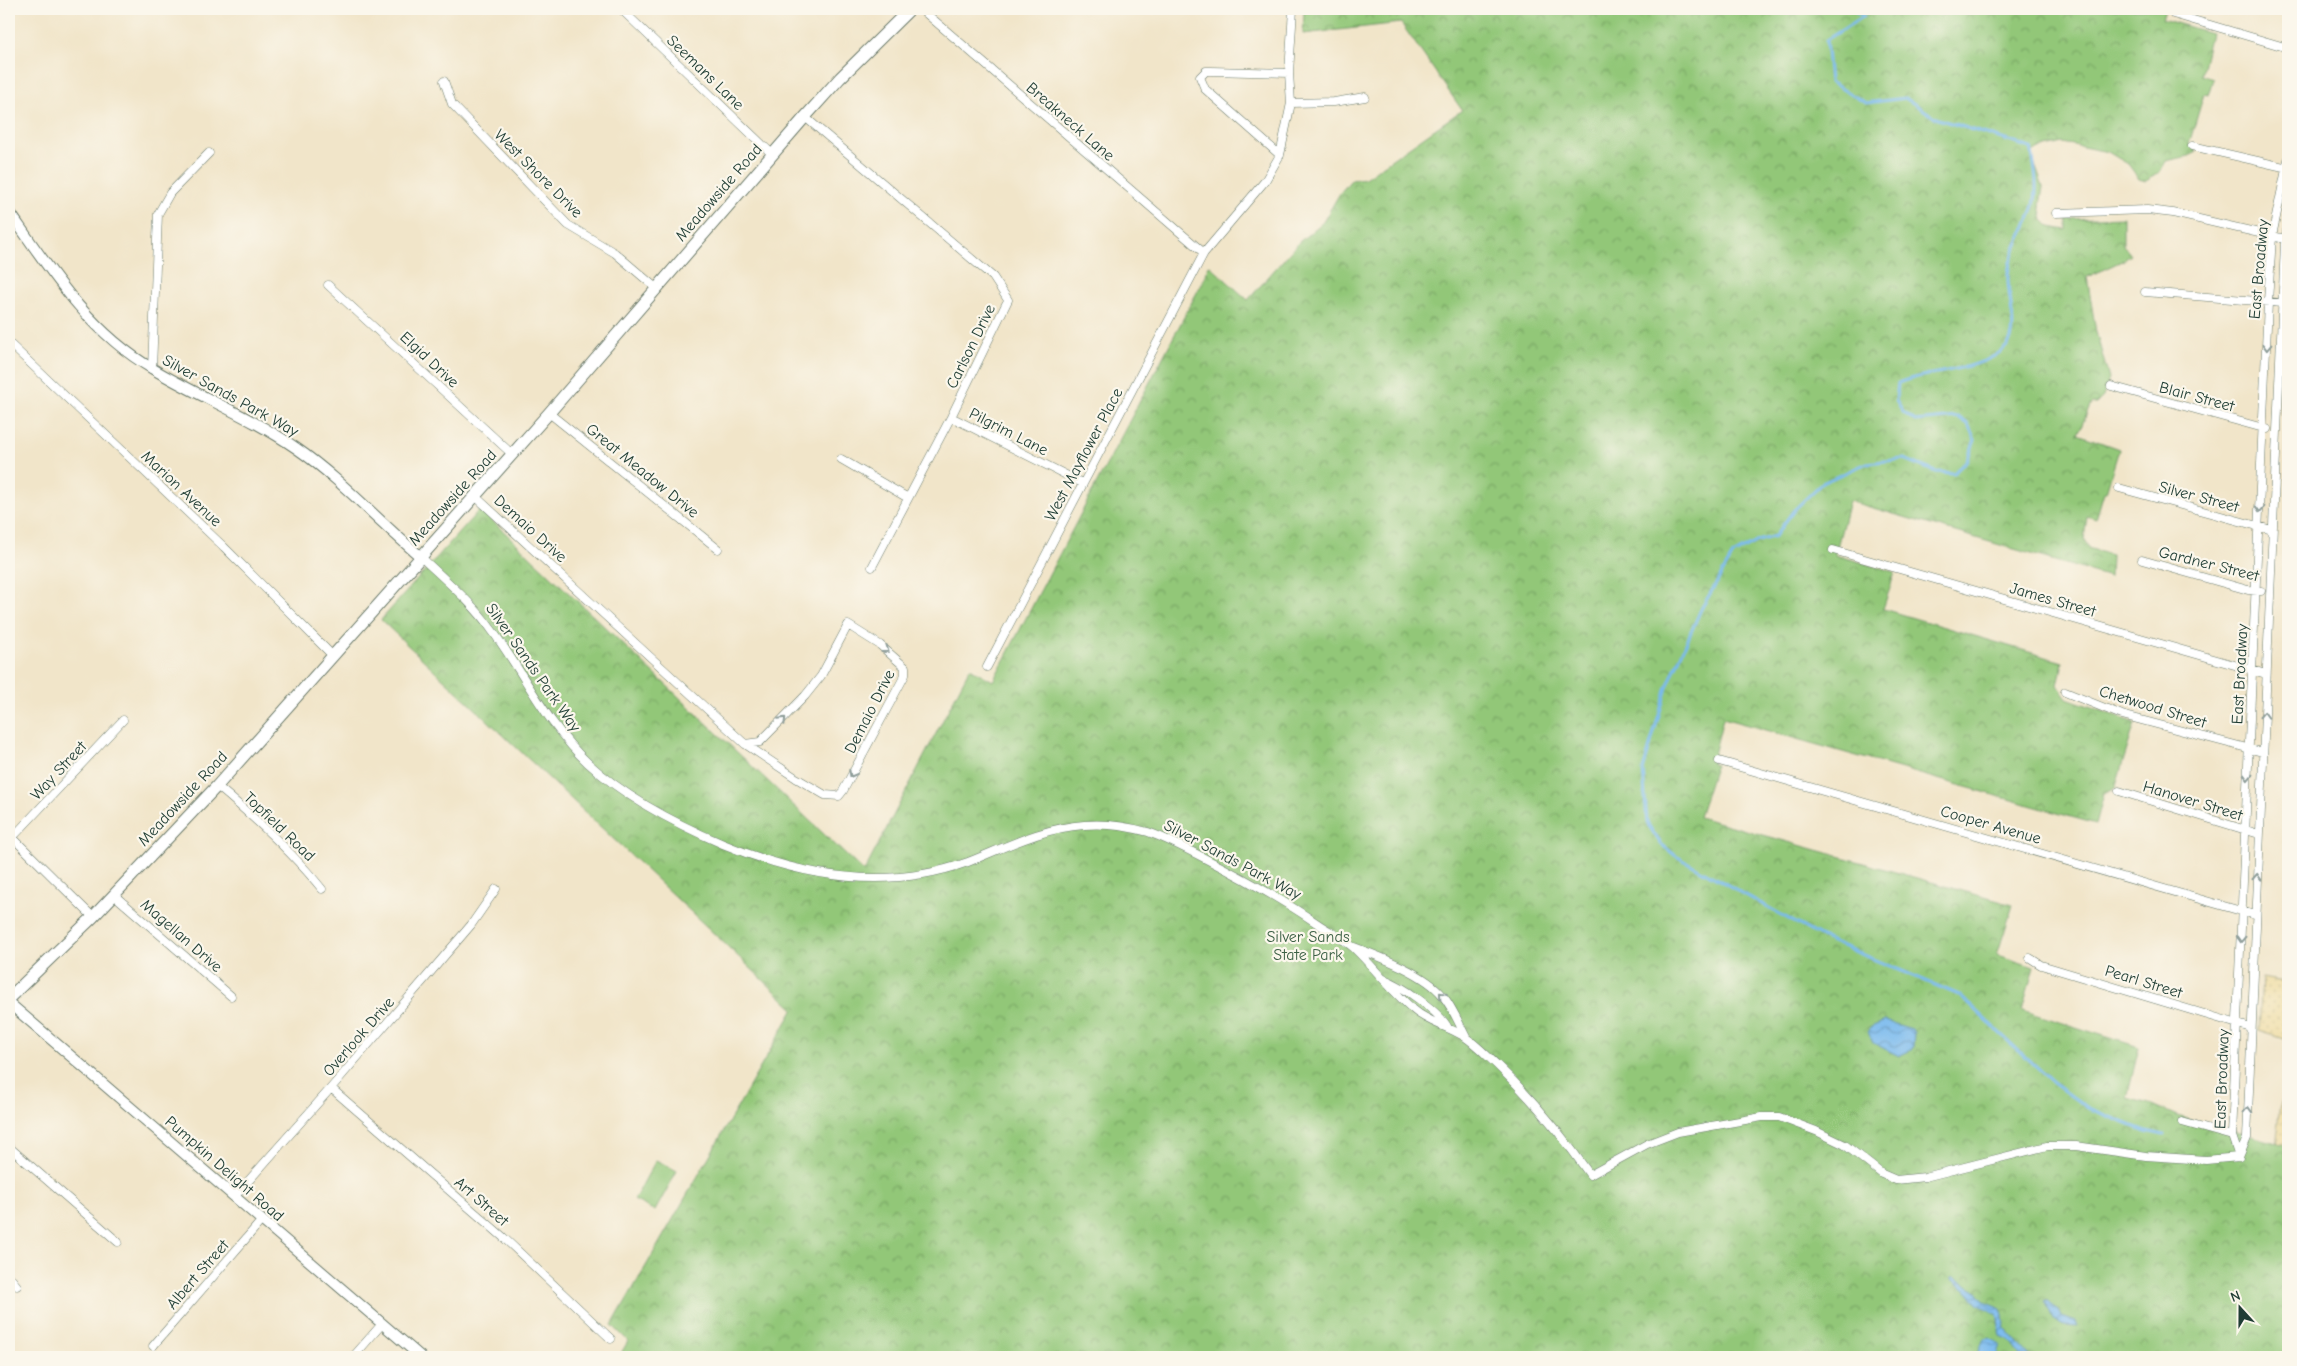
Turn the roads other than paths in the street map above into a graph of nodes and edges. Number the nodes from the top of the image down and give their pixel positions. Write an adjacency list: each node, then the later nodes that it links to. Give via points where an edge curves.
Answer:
1 (621, 9): 14 (street, Seemans Lane)
2 (910, 9): 11 (main road, Meadowside Road)
3 (921, 9): 22 (street, Breakneck Lane)
4 (1293, 9): 7 (street, West Mayflower Place)
5 (2173, 14): 6 (street)
6 (2288, 48)
7 (1289, 73): 10 (street, West Mayflower Place); 15 (street, via 1206,71 1200,77 1205,89)
8 (444, 81): 24 (street, West Shore Drive, via 452,104 568,225 615,253)
9 (1365, 97): 10 (street)
10 (1291, 103): 15 (street, West Mayflower Place)
11 (805, 117): 14 (main road, Meadowside Road); 32 (street, Carlson Drive, via 993,277 1008,300)
12 (2192, 146): 16 (street)
13 (209, 152): 29 (street, via 170,193 156,220)
14 (772, 154): 24 (main road, Meadowside Road)
15 (1280, 155): 22 (street, West Mayflower Place, via 1265,181)
16 (2287, 165): 20 (street, East Broadway)
17 (9, 211): 29 (street, Silver Sands Park Way, via 76,305 101,330)
18 (2056, 213): 20 (street, via 2147,210)
19 (2288, 226): 21 (street, East Broadway)
20 (2272, 236): 21 (street); 26 (street, East Broadway)
21 (2286, 239): 27 (street, East Broadway)
22 (1204, 254): 37 (street, West Mayflower Place)
23 (328, 285): 35 (street, Elgid Drive)
24 (656, 288): 31 (main road, Meadowside Road)
25 (2145, 292): 26 (street)
26 (2268, 302): 27 (street); 33 (street, East Broadway, one-way to 33)
27 (2282, 303): 34 (street, East Broadway)
28 (9, 343): 50 (street, Marion Avenue, via 224,547)
29 (152, 369): 45 (street, Silver Sands Park Way, via 270,431 310,458)
30 (2111, 386): 33 (street, Blair Street)
31 (549, 413): 35 (main road, Meadowside Road); 43 (street, Great Meadow Drive)
32 (950, 418): 37 (street, Pilgrim Lane); 40 (street, Carlson Drive)
33 (2264, 428): 34 (street, Blair Street); 41 (street, East Broadway, one-way to 41)
34 (2276, 432): 42 (street, East Broadway)
35 (512, 454): 39 (main road, Meadowside Road)
36 (841, 459): 40 (street)
37 (1082, 483): 51 (street, West Mayflower Place)
38 (2119, 488): 41 (street, Silver Street)
39 (475, 496): 45 (main road, Meadowside Road); 56 (street, Demaio Drive)
40 (908, 498): 47 (street, Carlson Drive)
41 (2259, 526): 42 (street, Silver Street); 48 (street, East Broadway)
42 (2272, 530): 49 (street, East Broadway)
43 (718, 549)
44 (1833, 550): 52 (street, James Street)
45 (421, 557): 50 (main road, Meadowside Road); 71 (street, Silver Sands Park Way, via 481,616 548,716 586,761 638,800 723,844 815,874 881,879 929,874 1053,830 1082,825 1123,826 1168,840 1219,865 1294,908)
46 (2142, 560): 48 (street, Gardner Street)
47 (872, 567)
48 (2257, 590): 49 (street, Gardner Street); 52 (street, East Broadway)
49 (2268, 591): 53 (street, East Broadway)
50 (333, 656): 60 (main road, Meadowside Road)
51 (987, 668)
52 (2253, 670): 53 (street, James Street); 57 (street, East Broadway)
53 (2266, 674): 58 (street, East Broadway, one-way to 53)
54 (2065, 692): 57 (street, Chetwood Street, via 2122,714)
55 (123, 720): 64 (street, Way Street)
56 (745, 744): 56 (street, Demaio Drive, one-way to 56, via 760,742 805,696 821,676 848,625 900,660 905,667 905,675 839,796 826,795)
57 (2249, 749): 58 (street, Chetwood Street); 62 (street, East Broadway, one-way to 62)
58 (2262, 752): 63 (street, East Broadway)
59 (1719, 761): 68 (street, Cooper Avenue)
60 (217, 786): 65 (street, Topfield Road, via 262,824); 67 (main road, Meadowside Road)
61 (2119, 791): 62 (street, Hanover Street)
62 (2246, 830): 63 (street, Hanover Street); 68 (street, East Broadway)
63 (2259, 834): 69 (street, East Broadway, one-way to 63)
64 (11, 836): 70 (street)
65 (322, 889)
66 (496, 889): 79 (street, Overlook Drive, via 471,925)
67 (114, 895): 70 (main road, Meadowside Road); 73 (street, Magellan Drive)
68 (2242, 911): 69 (street, Cooper Avenue); 76 (street, East Broadway, one-way to 76)
69 (2255, 915): 77 (street, East Broadway)
70 (93, 917): 74 (main road, Meadowside Road)
71 (1352, 947): 78 (street, Silver Sands Park Way, via 1382,978 1418,1000 1448,1028); 78 (street, Silver Sands Park Way, one-way to 71, via 1453,1011 1437,990 1416,974)
72 (2030, 958): 76 (street, Pearl Street)
73 (232, 996)
74 (9, 998)
75 (9, 1002): 84 (street, Pumpkin Delight Road)
76 (2237, 1024): 77 (street, Pearl Street); 81 (street, East Broadway)
77 (2251, 1028): 83 (street, East Broadway, one-way to 77, via 2247,1138)
78 (1466, 1038): 83 (street, Silver Sands Park Way, via 1541,1109 1590,1175 1647,1144 1678,1132 1762,1117 1779,1117 1816,1130 1845,1145 1882,1174 1896,1180 1925,1177 2047,1146 2076,1146 2196,1160)
79 (331, 1088): 84 (street, Overlook Drive); 90 (street, Art Street, via 503,1237)
80 (2182, 1122): 81 (street)
81 (2232, 1136): 83 (street, East Broadway)
82 (9, 1147): 86 (street)
83 (2239, 1157)
84 (235, 1196): 85 (street, Pumpkin Delight Road)
85 (262, 1220): 89 (street, Pumpkin Delight Road); 91 (street, Albert Street)
86 (118, 1242)
87 (9, 1276): 88 (street)
88 (17, 1286)
89 (382, 1324): 92 (street); 93 (street, Pumpkin Delight Road)
90 (611, 1340)
91 (153, 1346)
92 (353, 1357)
93 (421, 1357)

